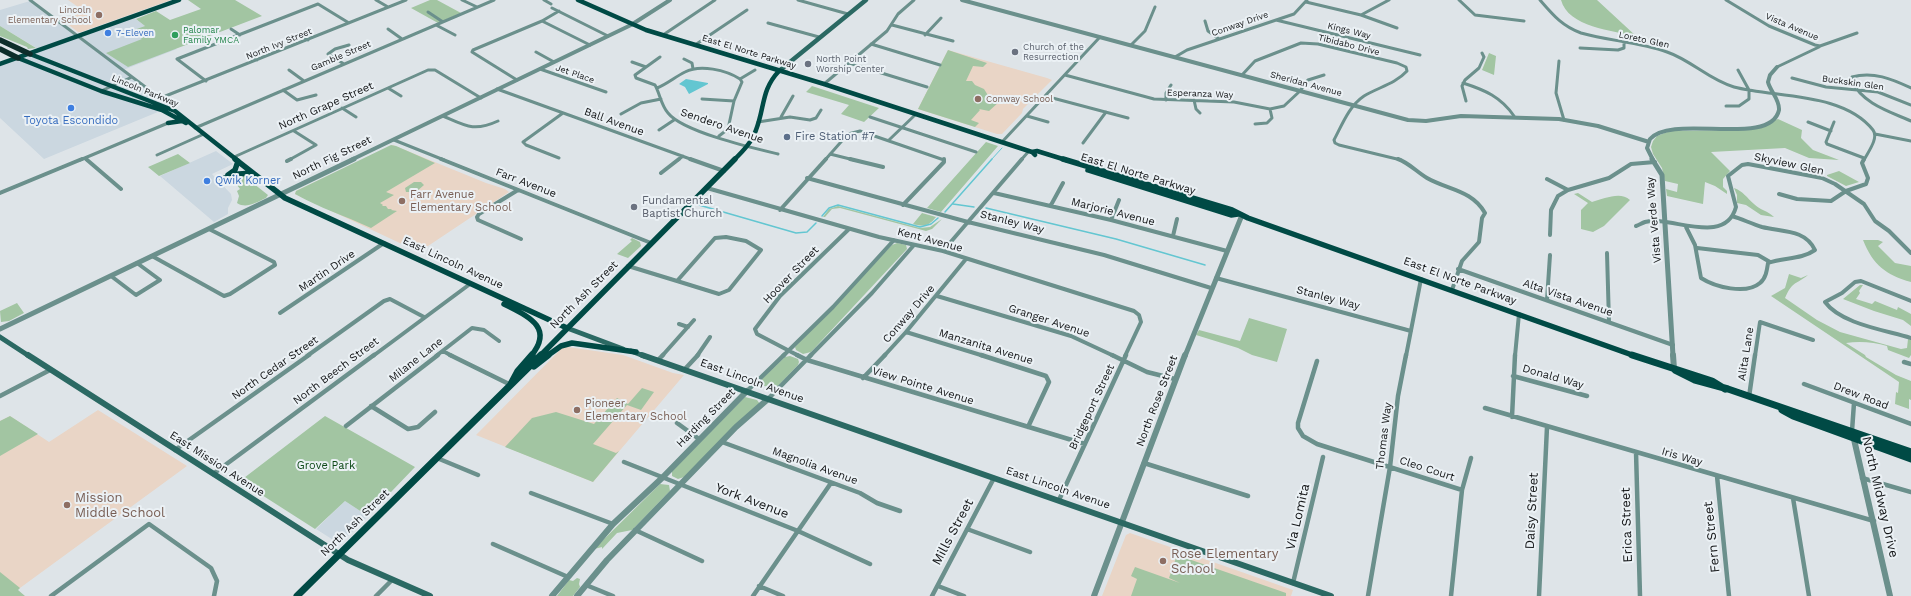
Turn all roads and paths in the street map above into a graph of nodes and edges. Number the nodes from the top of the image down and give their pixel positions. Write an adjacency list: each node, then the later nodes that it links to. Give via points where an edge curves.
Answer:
1 (30, 0): 53 (street)
2 (179, 0): 53 (main road)
3 (376, 0): 23 (street)
4 (406, 0): 23 (street, North Ivy Street)
5 (462, 0): 24 (street)
6 (494, 0): 24 (street, Gamble Street)
7 (544, 0): 22 (street)
8 (578, 0): 41 (main road, East El Norte Parkway)
9 (670, 0): 41 (street, North Fig Street)
10 (715, 0): 50 (street)
11 (798, 0): 21 (street)
12 (811, 0): 21 (street)
13 (866, 0): 30 (main road, North Ash Street)
14 (914, 0): 42 (street, via 898,14)
15 (962, 0): 55 (street, Sheridan Avenue)
16 (1389, 0): 31 (street)
17 (1459, 0): 36 (street, via 1476,15)
18 (1540, 0): 61 (street, Loreto Glen, via 1566,27)
19 (1726, 0): 67 (street, Vista Avenue, via 1765,24)
20 (1306, 1): 31 (street); 34 (street, Conway Drive, via 1294,14)
21 (807, 3): 30 (street)
22 (551, 4)
23 (388, 7): 38 (street, North Ivy Street)
24 (476, 7): 37 (street, Gamble Street)
25 (1155, 7): 66 (street, via 1145,31)
26 (552, 8): 28 (street)
27 (747, 10): 65 (street)
28 (559, 11): 35 (street); 52 (street)
29 (428, 12): 37 (street)
30 (848, 14): 54 (main road, North Ash Street)
31 (1361, 16): 43 (street)
32 (941, 18): 51 (street)
33 (1205, 20): 57 (street, via 1208,31)
34 (1276, 20): 57 (street, Conway Drive); 74 (street, Kings Way)
35 (542, 21): 64 (street); 101 (street, via 472,52)
36 (1524, 21)
37 (443, 22): 40 (street, Gamble Street)
38 (349, 23): 48 (street, via 318,4); 59 (street, North Ivy Street)
39 (768, 23): 54 (street)
40 (436, 25): 49 (street); 56 (street, Gamble Street)
41 (631, 25): 50 (main road, East El Norte Parkway); 52 (street, North Fig Street)
42 (892, 25): 51 (street); 62 (street)
43 (1398, 28)
44 (231, 29): 48 (street)
45 (388, 29): 56 (street)
46 (1857, 33): 67 (street, Vista Avenue)
47 (298, 34): 59 (street)
48 (240, 35): 102 (street, via 177,59)
49 (455, 35)
50 (663, 35): 65 (main road, East El Norte Parkway)
51 (925, 35): 60 (street)
52 (608, 36): 64 (street, North Fig Street)
53 (78, 37): 72 (main road); 98 (street)
54 (819, 37): 93 (main road, North Ash Street)
55 (1100, 37): 66 (street, Sheridan Avenue); 95 (street)
56 (402, 39): 85 (street, Gamble Street)
57 (1219, 39): 76 (street, Conway Drive)
58 (0, 40): 72 (highway, Lincoln Parkway)
59 (308, 40): 79 (street, North Ivy Street)
60 (953, 41)
61 (1624, 42): 68 (street, via 1624,48 1618,50); 115 (street, Loreto Glen, via 1670,52 1714,80)
62 (871, 44): 83 (street); 86 (street)
63 (348, 45): 85 (street, via 328,54)
64 (590, 45): 81 (street, North Fig Street)
65 (695, 45): 93 (main road, East El Norte Parkway)
66 (1131, 45): 76 (street, Sheridan Avenue)
67 (1820, 46): 88 (street)
68 (1580, 48)
69 (0, 50): 77 (highway, Lincoln Parkway)
70 (536, 52): 81 (street)
71 (1482, 53): 104 (street, via 1484,57 1478,69)
72 (30, 54): 77 (main road); 107 (main road, Lincoln Parkway)
73 (247, 54): 79 (street)
74 (1420, 55)
75 (660, 57): 87 (street)
76 (1175, 57): 96 (street, Sheridan Avenue)
77 (18, 58): 84 (main road); 116 (main road, Lincoln Parkway)
78 (684, 59): 90 (street, via 692,63)
79 (257, 60): 102 (street, North Ivy Street)
80 (1559, 61): 150 (street, via 1556,93)
81 (554, 62): 89 (street, North Fig Street)
82 (632, 62): 87 (street)
83 (849, 63): 105 (street); 108 (street)
84 (0, 64)
85 (344, 64): 103 (street, Gamble Street)
86 (940, 65)
87 (646, 67): 110 (street, via 635,75 636,78)
88 (1777, 67): 120 (street, via 1768,76 1767,82)
89 (540, 69): 101 (street, North Fig Street); 118 (street, Jet Place)
90 (693, 69): 100 (street, via 717,70); 110 (street)
91 (289, 70): 103 (street)
92 (755, 70): 100 (street)
93 (779, 70): 105 (main road, East El Norte Parkway); 154 (main road, North Ash Street, via 764,90)
94 (1738, 70): 115 (street)
95 (1065, 75): 123 (street); 127 (street, Esperanza Way, via 1143,97)
96 (1242, 75): 117 (street, Sheridan Avenue); 131 (street, Tibidabo Drive, via 1255,61 1301,43 1318,44 1391,62 1402,65 1407,71 1400,80 1363,97)
97 (1324, 75): 117 (street, via 1308,80)
98 (132, 77): 102 (street, North Ivy Street, via 156,95 167,96); 107 (street)
99 (1792, 78): 113 (street, Buckskin Glen, via 1815,85)
100 (740, 79): 129 (street, via 742,82)
101 (517, 80): 112 (street, North Fig Street)
102 (206, 81)
103 (304, 81): 114 (street, Gamble Street)
104 (1463, 83): 130 (street, via 1462,92); 144 (street, via 1499,97)
105 (824, 84): 141 (main road, East El Norte Parkway)
106 (1171, 85): 127 (street, via 1166,91)
107 (111, 86): 116 (street); 160 (main road, Lincoln Parkway, via 175,111)
108 (927, 87)
109 (388, 88): 121 (street); 124 (street, North Grape Street, via 425,71 435,70); 134 (street, North Grape Street)
110 (657, 88): 125 (street, Sendero Avenue)
111 (1911, 88): 113 (street, via 1890,79 1866,74 1852,77)
112 (498, 89): 124 (street, North Fig Street); 138 (street, Ball Avenue)
113 (1856, 89): 132 (street, Buckskin Glen, via 1878,92); 153 (street, via 1871,102)
114 (283, 90): 119 (street, via 297,100); 160 (street, Gamble Street)
115 (1749, 90): 120 (street, Loreto Glen); 133 (street, via 1750,96 1746,102 1739,106)
116 (101, 91): 151 (main road, Lincoln Parkway, via 162,110)
117 (1300, 91): 131 (street, Sheridan Avenue); 135 (street, via 1284,106)
118 (606, 92)
119 (316, 95)
120 (1774, 95): 166 (street, Loreto Glen, via 1808,98 1840,108 1869,124); 172 (street, via 1778,108 1775,116 1755,128 1671,130 1659,133)
121 (402, 96)
122 (793, 96): 146 (street)
123 (1045, 96): 137 (street); 143 (street)
124 (481, 98): 142 (street, North Fig Street)
125 (661, 99): 140 (street, via 641,103); 149 (street, Sendero Avenue, via 666,113)
126 (702, 99): 129 (street)
127 (1166, 100): 128 (street, Esperanza Way)
128 (1194, 100): 135 (street, Esperanza Way, via 1234,102); 139 (street)
129 (734, 101): 167 (street, via 728,129)
130 (1466, 101)
131 (1353, 105): 144 (street, Sheridan Avenue, via 1418,121 1461,116); 235 (street, via 1334,140 1335,143 1404,160 1428,178 1465,192 1482,205 1485,213 1479,242)
132 (1911, 105)
133 (1726, 106)
134 (342, 108): 145 (street); 163 (street, North Grape Street)
135 (1270, 109): 159 (street, via 1272,118 1267,123)
136 (821, 110): 146 (street, via 816,118 810,120)
137 (1106, 112): 148 (street); 173 (street)
138 (563, 113): 180 (street, Ball Avenue); 182 (street, via 523,142 526,146)
139 (1200, 113)
140 (621, 114)
141 (916, 114): 161 (street); 171 (main road, East El Norte Parkway)
142 (443, 116): 152 (street, via 474,128 484,128); 168 (street, North Fig Street)
143 (1026, 116): 155 (street); 171 (street)
144 (1514, 116): 150 (street, Sheridan Avenue)
145 (356, 117)
146 (781, 117): 154 (street)
147 (870, 117): 161 (street)
148 (1128, 118)
149 (674, 120): 162 (street); 167 (street, Sendero Avenue)
150 (1564, 120): 172 (street, Sheridan Avenue, via 1598,126)
151 (184, 121): 158 (main road); 160 (main road, Lincoln Parkway)
152 (498, 121)
153 (1911, 121)
154 (758, 122): 174 (main road, North Ash Street)
155 (1048, 122)
156 (1808, 122): 164 (street)
157 (1834, 122): 164 (street)
158 (168, 123): 181 (street)
159 (1255, 124)
160 (195, 128): 165 (main road, East Lincoln Avenue)
161 (902, 128): 169 (street); 176 (street)
162 (659, 130)
163 (294, 131): 184 (street, North Grape Street); 185 (street, via 316,145)
164 (1831, 131): 183 (street, via 1827,144)
165 (204, 134): 179 (street); 184 (main road, East Lincoln Avenue)
166 (1875, 134): 170 (street); 183 (street)
167 (719, 136): 174 (street, Sendero Avenue)
168 (394, 140): 196 (street, Farr Avenue); 202 (street, North Fig Street)
169 (889, 140): 178 (street, via 855,131 848,134); 204 (street, via 944,159)
170 (1911, 141)
171 (1002, 142): 175 (main road, East El Norte Parkway)
172 (1649, 142): 186 (street, Vista Verde Way, via 1649,154)
173 (1083, 143)
174 (748, 146): 177 (street, Sendero Avenue); 188 (main road, North Ash Street)
175 (1031, 151): 200 (street); 207 (main road, East El Norte Parkway, via 1231,214)
176 (976, 152)
177 (778, 154)
178 (830, 154): 187 (street); 191 (street)
179 (157, 155)
180 (683, 156): 188 (street, Ball Avenue); 190 (street)
181 (86, 158): 195 (street); 199 (street)
182 (559, 158)
183 (1864, 158): 198 (street, via 1862,167 1868,178 1866,184)
184 (236, 159): 189 (main road, East Lincoln Avenue); 189 (main road, via 235,170 224,178)
185 (287, 161)
186 (1656, 162): 197 (street, via 1631,164 1609,178); 212 (street, Vista Verde Way, via 1662,175)
187 (882, 167)
188 (724, 171): 194 (main road, North Ash Street)
189 (252, 173): 202 (main road, East Lincoln Avenue)
190 (661, 173)
191 (807, 178): 204 (street, Stanley Way); 206 (street)
192 (1547, 179): 197 (street)
193 (1063, 183): 205 (street)
194 (707, 188): 206 (street, Kent Avenue); 222 (main road, North Ash Street)
195 (121, 189)
196 (518, 190): 219 (street, via 476,217); 222 (street, Farr Avenue)
197 (1568, 190): 217 (street, via 1555,198 1551,210)
198 (1846, 191): 201 (street, via 1831,201); 208 (street, Skyview Glen, via 1810,175 1760,165 1742,166 1727,178 1735,194 1735,212); 228 (street, Skyview Glen, via 1864,204 1875,221)
199 (0, 193)
200 (994, 193): 205 (street, Marjorie Avenue); 211 (street)
201 (1779, 194)
202 (280, 195): 215 (street, North Fig Street); 221 (main road, East Lincoln Avenue)
203 (1119, 200): 210 (street)
204 (903, 205): 211 (street, Stanley Way)
205 (1051, 206): 210 (street, Marjorie Avenue)
206 (780, 210): 216 (street, Kent Avenue)
207 (1240, 214): 226 (street, North Rose Street); 238 (main road, East El Norte Parkway)
208 (1732, 216): 214 (street, via 1716,226); 232 (street, via 1763,227 1796,233 1814,246 1815,250 1799,259)
209 (1177, 219): 218 (street)
210 (1111, 220): 218 (street, Marjorie Avenue)
211 (968, 222): 225 (street); 241 (street, Stanley Way, via 1104,255)
212 (1665, 224): 213 (street, via 1652,221); 214 (street); 264 (street, Vista Verde Way)
213 (1636, 226)
214 (1686, 227): 224 (street)
215 (209, 229): 230 (street, North Fig Street); 230 (street, via 274,262 275,265 224,296)
216 (849, 229): 220 (street, Kent Avenue); 258 (street, Hoover Street, via 780,296 755,329)
217 (1550, 235)
218 (1173, 236): 226 (street, Marjorie Avenue)
219 (521, 239)
220 (894, 240): 223 (street, Kent Avenue); 266 (street, Harding Street, via 833,307)
221 (384, 243): 240 (main road, East Lincoln Avenue); 246 (street, Martin Drive)
222 (651, 243): 234 (main road, North Ash Street)
223 (914, 245): 225 (street, Kent Avenue); 269 (street)
224 (1697, 248): 232 (street, via 1758,255); 232 (street, via 1700,278 1736,289 1751,288 1763,280 1768,274)
225 (943, 251): 231 (street, Kent Avenue)
226 (1227, 251): 237 (street, North Rose Street)
227 (1606, 253): 251 (street)
228 (1911, 253)
229 (1550, 254): 244 (street)
230 (152, 256): 233 (street, North Fig Street)
231 (966, 259): 243 (street, Conway Drive); 250 (street, Kent Avenue, via 1134,311 1140,315)
232 (1770, 262)
233 (137, 264): 236 (street, North Fig Street); 236 (street, via 160,280 136,295)
234 (628, 266): 239 (street); 253 (main road, North Ash Street)
235 (1458, 269): 242 (street); 244 (street, Alta Vista Avenue)
236 (111, 276): 255 (street, North Fig Street)
237 (1216, 278): 241 (street, North Rose Street); 256 (street, Stanley Way)
238 (1421, 279): 242 (main road, East El Norte Parkway); 256 (street, Thomas Way)
239 (676, 282): 239 (street, via 715,238 722,235 755,244 761,250 725,292 717,294)
240 (470, 284): 248 (street, North Beech Street); 253 (main road, East Lincoln Avenue); 282 (main road, via 534,320 542,332 538,348 513,375)
241 (1211, 288): 280 (street, North Rose Street)
242 (1452, 290): 247 (main road, East El Norte Parkway)
243 (937, 296): 257 (street, Conway Drive); 271 (street, Granger Avenue, via 1071,336)
244 (1547, 300): 251 (street, Alta Vista Avenue)
245 (1911, 300): 261 (street, via 1861,281 1855,282 1825,302 1833,312 1852,320)
246 (280, 313)
247 (1520, 314): 276 (main road, East El Norte Parkway); 277 (street, Donald Way)
248 (424, 317): 302 (street, North Cedar Street, via 390,299 384,301); 312 (street, North Beech Street)
249 (694, 320): 254 (street)
250 (1141, 322): 271 (street, Bridgeport Street)
251 (1609, 322): 264 (street, Alta Vista Avenue)
252 (679, 324): 254 (street)
253 (567, 328): 267 (main road, East Lincoln Avenue); 278 (main road, North Ash Street)
254 (688, 328): 268 (street)
255 (0, 329)
256 (1411, 331): 311 (street, Thomas Way, via 1398,396)
257 (906, 332): 279 (street, Conway Drive); 296 (street, Manzanita Avenue, via 1041,373 1048,382)
258 (759, 336): 266 (street, View Pointe Avenue)
259 (0, 337): 275 (main road, East Mission Avenue)
260 (710, 338): 274 (street)
261 (1911, 338)
262 (1813, 340): 286 (street, Alita Lane, via 1760,322)
263 (499, 341): 265 (street, Milane Lane, via 492,334 472,328)
264 (1672, 345): 276 (street, Vista Verde Way)
265 (443, 351): 282 (street); 289 (street, Milane Lane)
266 (787, 351): 269 (street, View Pointe Avenue); 283 (street, Harding Street)
267 (636, 352): 268 (main road, East Lincoln Avenue); 278 (main road, via 566,344)
268 (658, 360): 274 (main road, East Lincoln Avenue)
269 (807, 360): 279 (street, View Pointe Avenue); 287 (street)
270 (1317, 361): 311 (street, Cleo Court, via 1298,424 1299,431 1307,439 1317,443)
271 (1123, 362): 280 (street, Granger Avenue); 301 (street, Bridgeport Street)
272 (1904, 362): 273 (street)
273 (1911, 364)
274 (685, 369): 283 (main road, East Lincoln Avenue)
275 (50, 370): 284 (street); 302 (main road, East Mission Avenue)
276 (1674, 370): 286 (main road, East El Norte Parkway, via 1690,379)
277 (1513, 376): 285 (street, Donald Way); 292 (street, Donald Way)
278 (518, 377): 282 (main road, North Ash Street)
279 (863, 378): 296 (street, View Pointe Avenue)
280 (1175, 379): 310 (street, North Rose Street)
281 (1804, 384): 288 (street, Drew Road)
282 (511, 385): 306 (main road, North Ash Street)
283 (747, 391): 287 (main road, East Lincoln Avenue); 299 (street, Harding Street)
284 (0, 396)
285 (1587, 396)
286 (1749, 397): 298 (main road, East El Norte Parkway, via 1794,411)
287 (768, 399): 300 (street); 316 (main road, East Lincoln Avenue)
288 (1854, 403): 294 (street, Drew Road); 298 (street, North Midway Drive)
289 (371, 406): 291 (street, via 408,429 418,427); 295 (street, Milane Lane)
290 (1485, 408): 292 (street, Iris Way)
291 (435, 412)
292 (1512, 417): 297 (street, Iris Way)
293 (677, 423): 299 (street)
294 (1911, 424)
295 (346, 426)
296 (1028, 427): 301 (street, View Pointe Avenue)
297 (1547, 427): 303 (street, Iris Way); 360 (street, Daisy Street)
298 (1853, 435): 304 (main road, East El Norte Parkway); 308 (main road, East El Norte Parkway); 317 (street, North Midway Drive)
299 (700, 439): 315 (street, Harding Street)
300 (722, 442): 318 (street, Magnolia Avenue); 319 (street)
301 (1085, 444): 325 (street, Bridgeport Street)
302 (175, 450): 312 (main road, East Mission Avenue)
303 (1636, 452): 314 (street, Iris Way); 361 (street, Erica Street)
304 (1911, 452)
305 (1324, 457): 340 (street, Via Lomita)
306 (437, 458): 313 (street); 335 (main road, North Ash Street)
307 (1471, 458): 320 (street)
308 (1911, 459)
309 (624, 462): 315 (street, York Avenue)
310 (1144, 463): 323 (street); 328 (street, North Rose Street)
311 (1390, 467): 320 (street, Cleo Court); 358 (street, Thomas Way)
312 (213, 474): 335 (main road, East Mission Avenue)
313 (478, 475)
314 (1717, 476): 324 (street, Iris Way); 362 (street, Fern Street)
315 (662, 478): 319 (street, York Avenue); 329 (street, Harding Street)
316 (994, 478): 325 (main road, East Lincoln Avenue); 330 (street, Mills Street)
317 (1862, 478): 321 (street); 327 (street, North Midway Drive)
318 (831, 483): 326 (street, Magnolia Avenue); 332 (street)
319 (680, 485): 331 (street); 332 (street, York Avenue)
320 (1462, 490): 359 (street)
321 (1911, 492)
322 (531, 493): 329 (street)
323 (1248, 496)
324 (1793, 498): 327 (street, Iris Way); 363 (street)
325 (1059, 500): 328 (main road, East Lincoln Avenue)
326 (900, 511)
327 (1874, 521): 364 (street, North Midway Drive)
328 (1122, 522): 340 (main road, East Lincoln Avenue); 356 (street, North Rose Street)
329 (613, 524): 338 (street, Harding Street)
330 (967, 529): 334 (street); 343 (street, Mills Street)
331 (635, 530): 336 (street); 341 (street)
332 (798, 531): 337 (street, York Avenue); 342 (street)
333 (493, 544): 338 (street)
334 (1030, 552)
335 (339, 554): 339 (main road, East Mission Avenue); 346 (main road, North Ash Street)
336 (702, 561)
337 (870, 564)
338 (568, 577): 349 (street, Harding Street)
339 (392, 580): 347 (street); 348 (main road, East Mission Avenue)
340 (1294, 583): 357 (main road, East Lincoln Avenue)
341 (586, 585): 350 (street); 351 (street)
342 (759, 586): 352 (street); 353 (street)
343 (938, 586): 354 (street, Mills Street); 355 (street)
344 (51, 596): 345 (street, via 149,524 211,568 217,581)
345 (214, 596)
346 (297, 596)
347 (376, 596)
348 (430, 596)
349 (552, 596)
350 (577, 596)
351 (613, 596)
352 (753, 596)
353 (783, 596)
354 (932, 596)
355 (964, 596)
356 (1094, 596)
357 (1331, 596)
358 (1368, 596)
359 (1451, 596)
360 (1539, 596)
361 (1640, 596)
362 (1729, 596)
363 (1810, 596)
364 (1890, 596)

